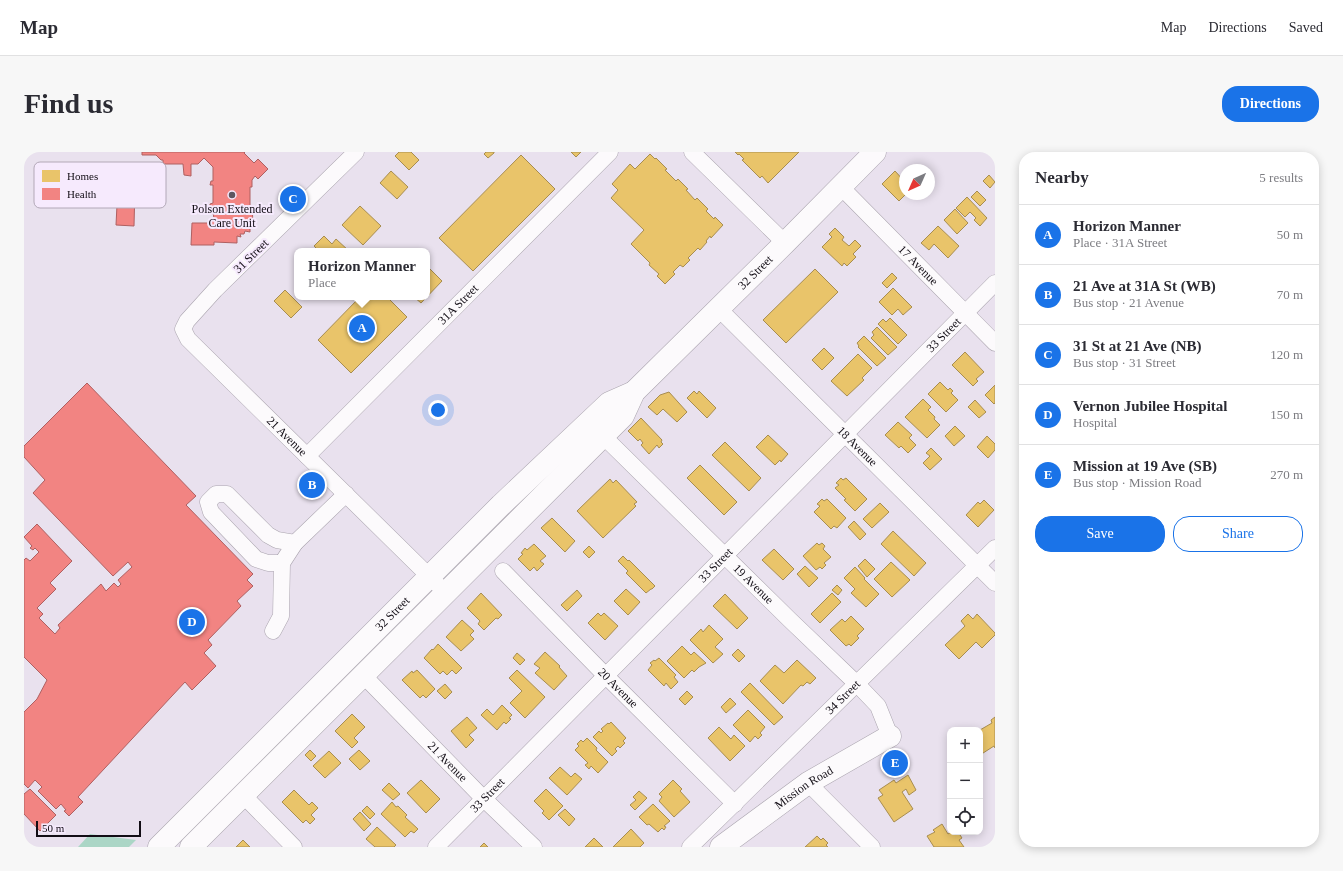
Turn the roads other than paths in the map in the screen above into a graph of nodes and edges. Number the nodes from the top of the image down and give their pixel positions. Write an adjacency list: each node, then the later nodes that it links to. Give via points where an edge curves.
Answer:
1 (356, 152): 10 (street, 31 Street, via 215,290)
2 (610, 152): 14 (street, 31A Street)
3 (692, 152): 6 (street)
4 (875, 152): 5 (main road, 32 Street)
5 (841, 187): 6 (main road, 32 Street); 9 (street, 17 Avenue)
6 (785, 243): 8 (main road, 32 Street)
7 (995, 283): 9 (street, 33 Street)
8 (719, 309): 12 (main road, 32 Street, via 634,392 622,416); 13 (street, 18 Avenue)
9 (965, 313): 11 (street, 17 Avenue); 13 (street, 33 Street)
10 (183, 329): 14 (street, 21 Avenue, via 188,339)
11 (995, 343)
12 (596, 429): 18 (street, 19 Avenue); 22 (main road, 32 Street, via 501,505); 24 (main road, 32 Street)
13 (845, 435): 18 (street, 33 Street); 20 (street, 18 Avenue)
14 (307, 456): 15 (street, 21 Avenue)
15 (346, 494): 16 (street); 22 (street, 21 Avenue)
16 (295, 543): 19 (street); 19 (street, via 277,540 268,535 227,494 216,494 208,502 211,512 256,559 268,563)
17 (995, 548): 20 (street, 34 Street)
18 (724, 556): 27 (street, 33 Street); 28 (street, 19 Avenue)
19 (282, 562): 25 (street, via 281,616)
20 (978, 566): 23 (street, 18 Avenue); 28 (street, 34 Street)
21 (503, 571): 27 (street, 20 Avenue)
22 (429, 576): 24 (street, 21 Avenue); 34 (main road, 32 Street)
23 (995, 583)
24 (446, 593): 26 (main road, 32 Street)
25 (273, 631)
26 (363, 675): 31 (main road, 32 Street); 32 (street, 21 Avenue)
27 (606, 676): 32 (street, 33 Street); 33 (street, 20 Avenue)
28 (857, 684): 29 (street, 19 Avenue, via 878,706); 33 (street, 34 Street)
29 (890, 736): 30 (main road, Mission Road)
30 (808, 783): 40 (main road, Mission Road); 41 (street)
31 (243, 796): 35 (main road, 32 Street); 36 (street)
32 (484, 799): 37 (street, 33 Street); 38 (street, 21 Avenue)
33 (735, 804): 39 (street, 34 Street)
34 (159, 847)
35 (191, 847)
36 (294, 847)
37 (436, 847)
38 (534, 847)
39 (690, 847)
40 (721, 847)
41 (872, 847)

